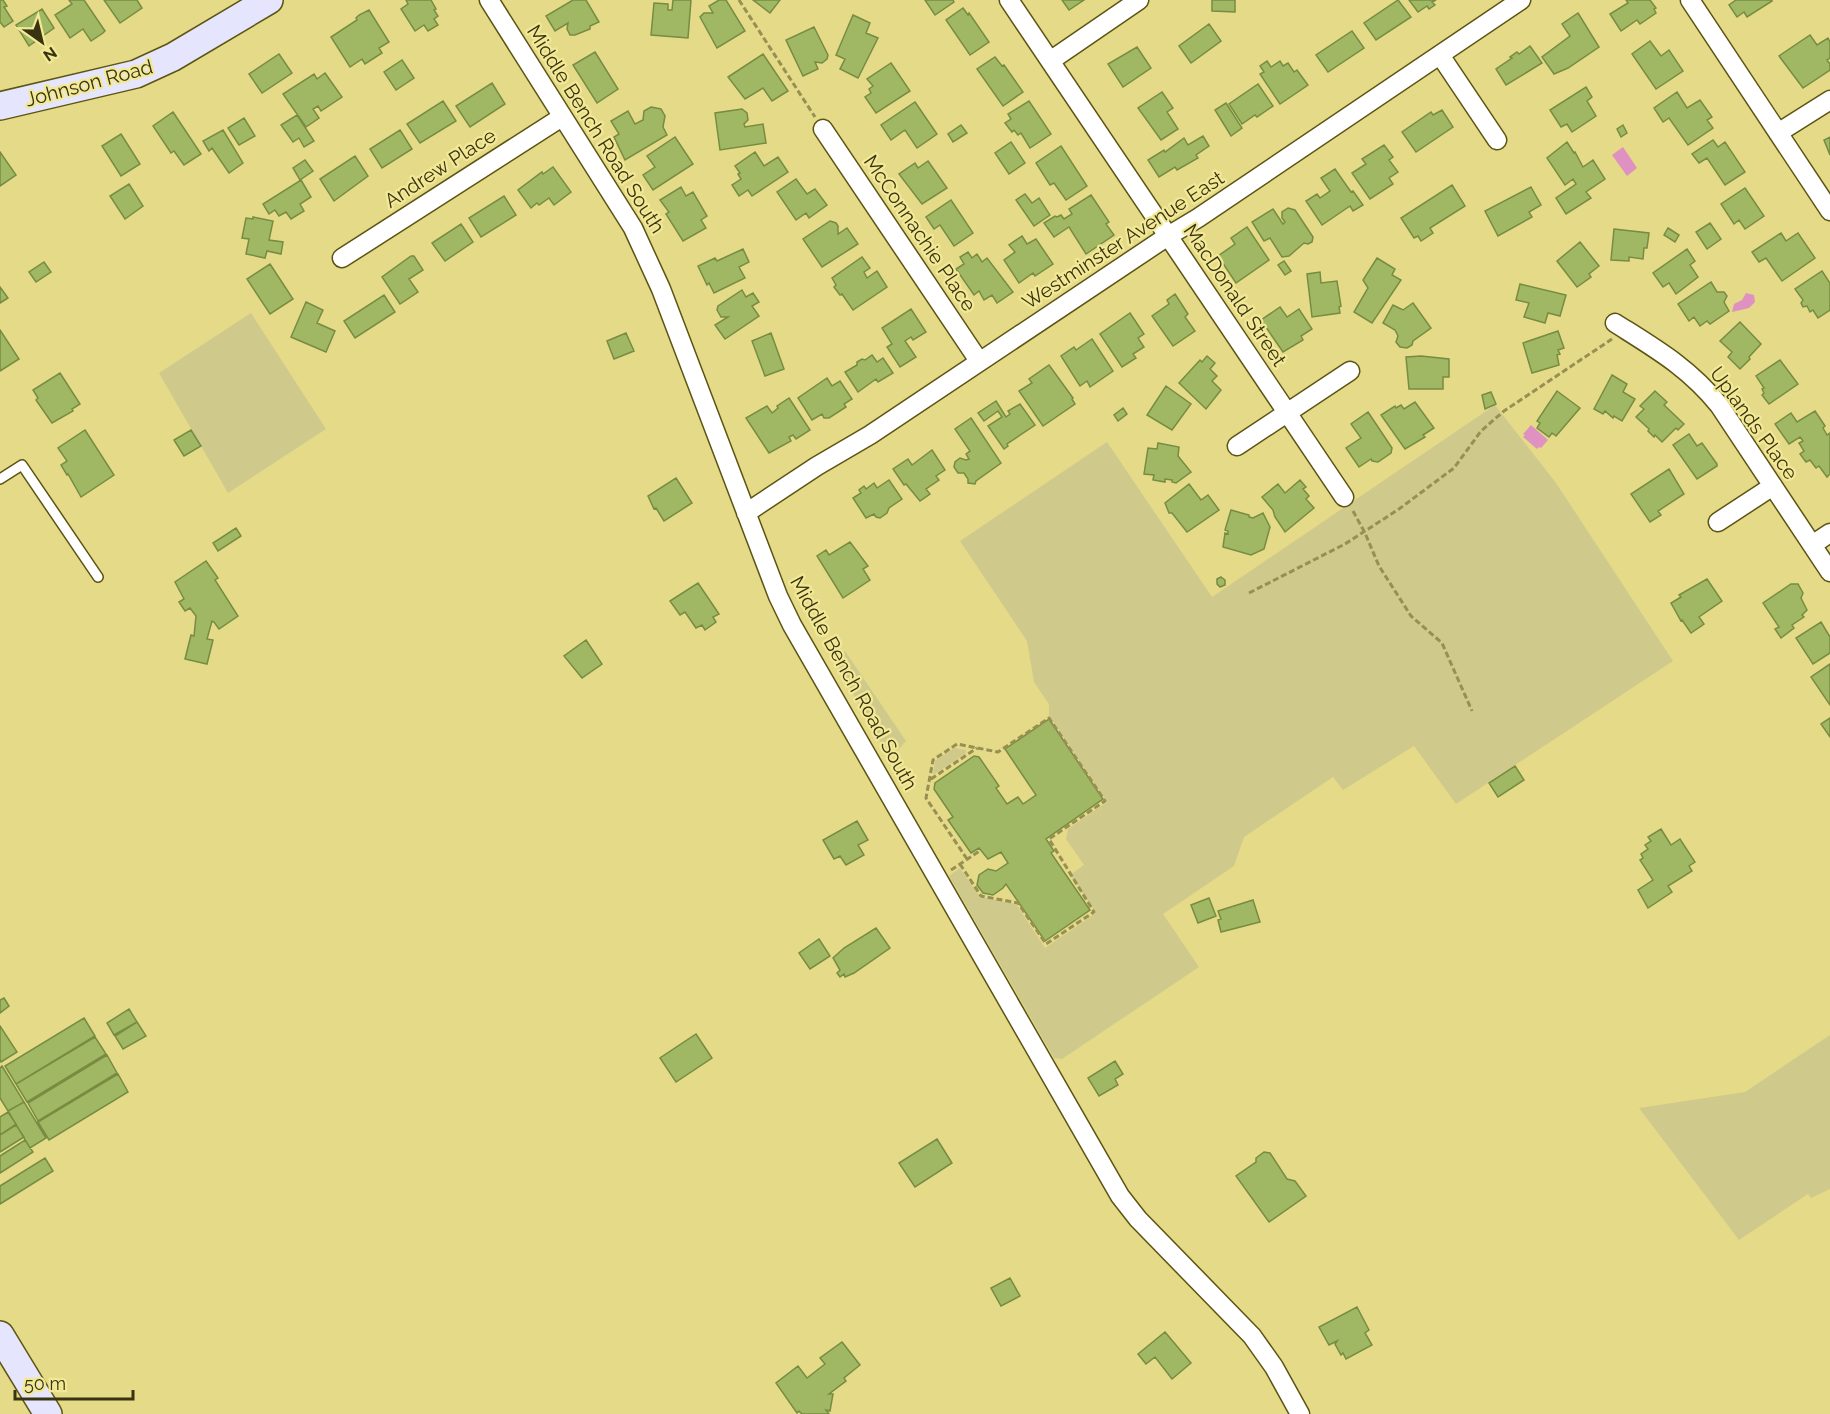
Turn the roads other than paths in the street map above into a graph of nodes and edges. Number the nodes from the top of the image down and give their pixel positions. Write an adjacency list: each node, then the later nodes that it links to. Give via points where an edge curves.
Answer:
1 (269, 0): 10 (main road, Johnson Road, via 173,57 136,74)
2 (489, 0): 11 (street, Middle Bench Road South)
3 (1009, 0): 8 (street, MacDonald Street)
4 (1139, 0): 8 (street)
5 (1521, 0): 7 (street, Westminster Avenue East)
6 (1690, 0): 13 (street)
7 (1440, 55): 14 (street); 16 (street, Westminster Avenue East)
8 (1050, 61): 16 (street, MacDonald Street)
9 (1830, 99): 13 (street)
10 (0, 106)
11 (562, 117): 17 (street, Andrew Place); 26 (street, Middle Bench Road South, via 644,248)
12 (823, 129): 19 (street, McConnachie Place)
13 (1778, 133): 15 (street)
14 (1497, 140)
15 (1830, 211)
16 (1168, 236): 19 (street, Westminster Avenue East); 21 (street, MacDonald Street)
17 (342, 258)
18 (1621, 326): 24 (street, Uplands Place, via 1670,357 1706,389)
19 (979, 362): 26 (street, Westminster Avenue East)
20 (1350, 371): 21 (street)
21 (1287, 412): 22 (street); 25 (street, MacDonald Street)
22 (1237, 446)
23 (0, 479): 31 (lane, via 22,465)
24 (1773, 486): 27 (street); 29 (street, Uplands Place)
25 (1344, 497)
26 (746, 513): 34 (street, Middle Bench Road South, via 792,625 1114,1186 1132,1212 1252,1336 1275,1367)
27 (1718, 522)
28 (1830, 533): 29 (street)
29 (1812, 545): 30 (street, Uplands Place)
30 (1830, 572)
31 (98, 577)
32 (0, 1335): 33 (main road)
33 (48, 1414)
34 (1300, 1414)

